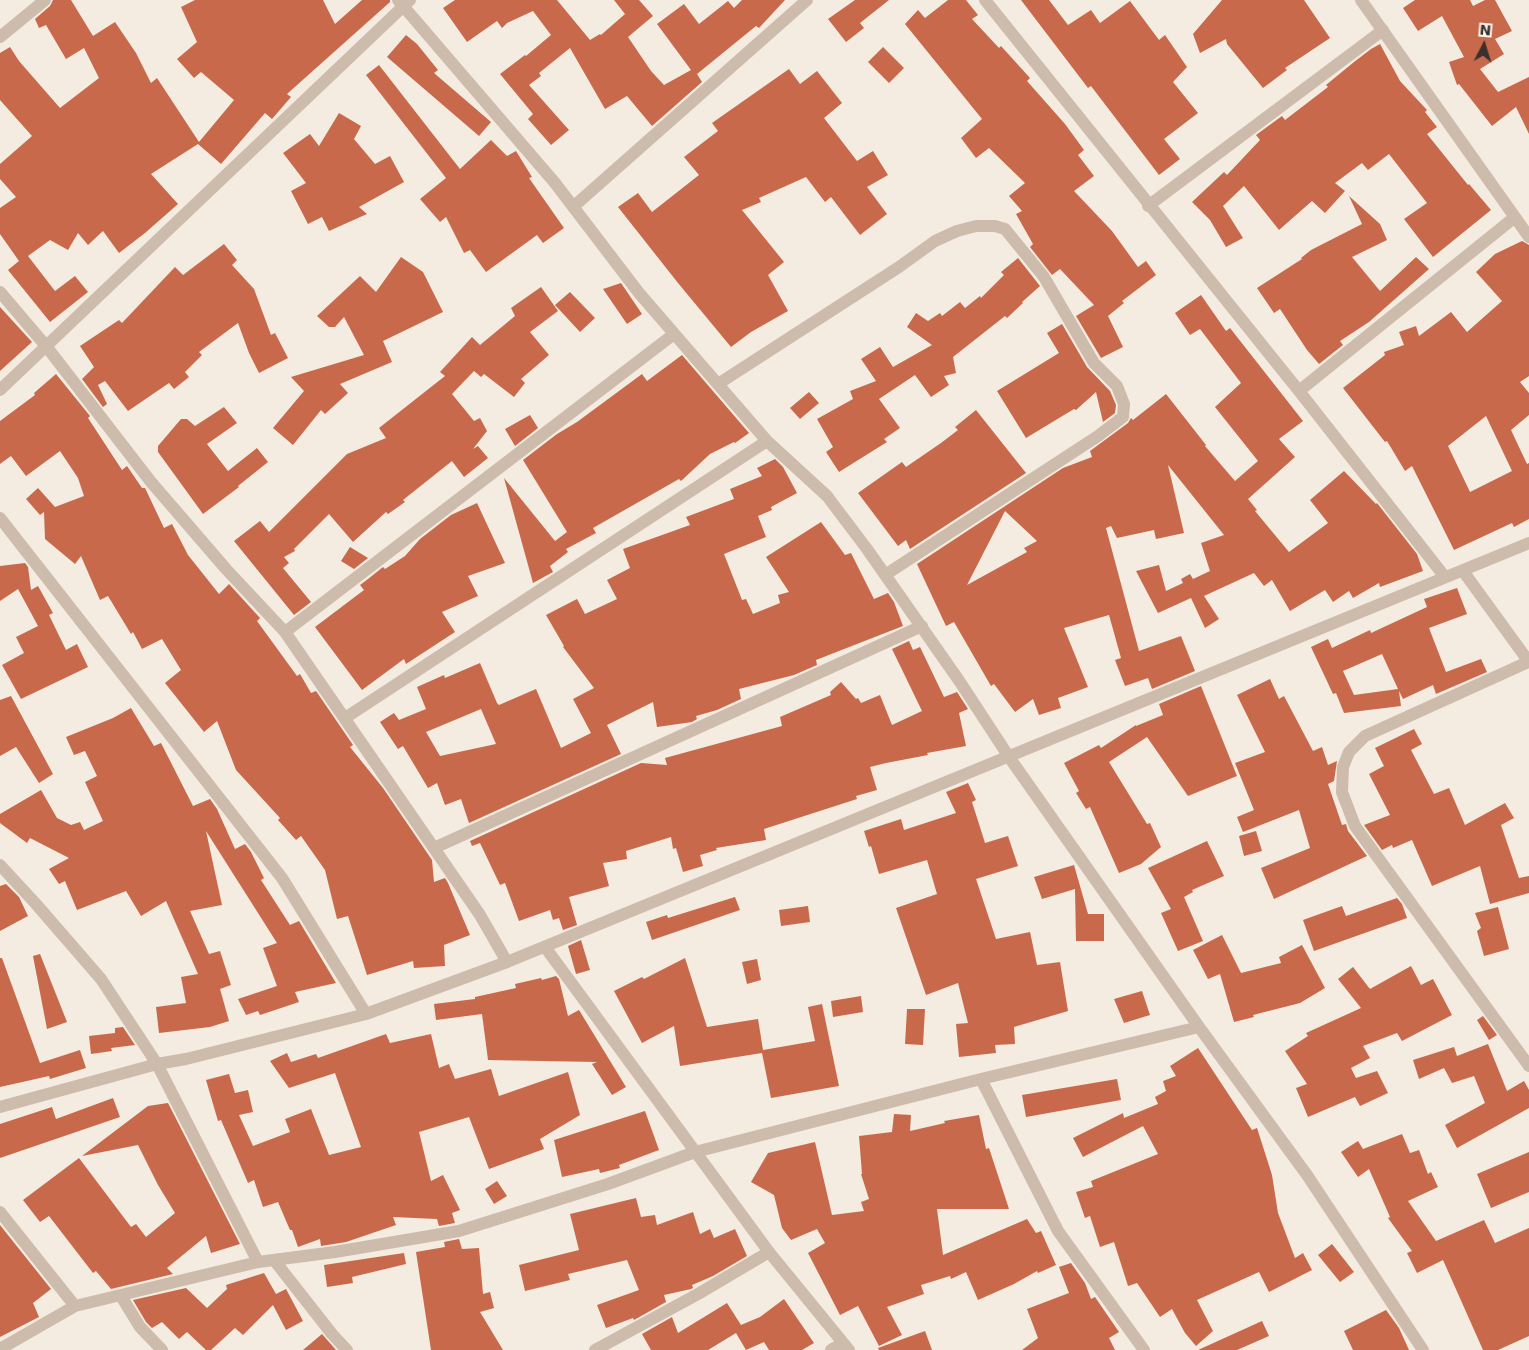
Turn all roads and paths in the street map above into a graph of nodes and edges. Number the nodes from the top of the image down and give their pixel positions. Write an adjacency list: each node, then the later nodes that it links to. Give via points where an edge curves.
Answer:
1 (45, 0): 7 (street)
2 (807, 0): 9 (street)
3 (985, 0): 8 (street)
4 (1361, 0): 6 (street)
5 (404, 2): 9 (street); 14 (street)
6 (1382, 30): 8 (street); 10 (street)
7 (0, 37)
8 (1148, 206): 17 (street)
9 (573, 207): 13 (street)
10 (1515, 217): 11 (street); 17 (street)
11 (1529, 237)
12 (0, 292): 14 (street)
13 (674, 334): 15 (street); 25 (street)
14 (46, 346): 16 (street); 25 (street, via 151,482)
15 (718, 384): 18 (street); 22 (street, via 935,241 976,226 1005,229 1044,277 1094,363 1117,386 1124,404 1124,417)
16 (0, 390)
17 (1298, 391): 23 (street)
18 (767, 441): 22 (street, via 827,496); 27 (street)
19 (0, 518): 33 (street, via 282,878)
20 (1529, 543): 21 (street)
21 (1463, 571): 23 (street); 26 (street)
22 (885, 574): 24 (street)
23 (1445, 577): 28 (street)
24 (922, 626): 28 (street); 29 (street)
25 (285, 632): 27 (street)
26 (1529, 662): 36 (street, via 1365,736 1349,752 1343,767 1342,792 1354,826)
27 (346, 718): 29 (street)
28 (1010, 757): 31 (street); 34 (street)
29 (434, 848): 32 (street, via 480,915)
30 (0, 865): 35 (street, via 101,978)
31 (545, 947): 32 (street); 39 (street)
32 (507, 962): 33 (street)
33 (366, 1014): 35 (street)
34 (1199, 1027): 37 (street); 53 (street, via 1307,1175)
35 (157, 1064): 38 (street); 43 (street)
36 (1529, 1066)
37 (981, 1079): 39 (street); 52 (street, via 1058,1231)
38 (0, 1107)
39 (695, 1152): 41 (street); 42 (street, via 608,1184 459,1230)
40 (0, 1212): 45 (street)
41 (769, 1252): 46 (street); 50 (street)
42 (274, 1260): 43 (street); 49 (street)
43 (258, 1262): 44 (street)
44 (122, 1296): 45 (street); 48 (street, via 140,1327)
45 (75, 1306): 47 (street)
46 (846, 1346): 51 (street)
47 (0, 1349)
48 (162, 1350)
49 (347, 1350)
50 (595, 1350)
51 (831, 1350)
52 (1144, 1350)
53 (1423, 1350)

